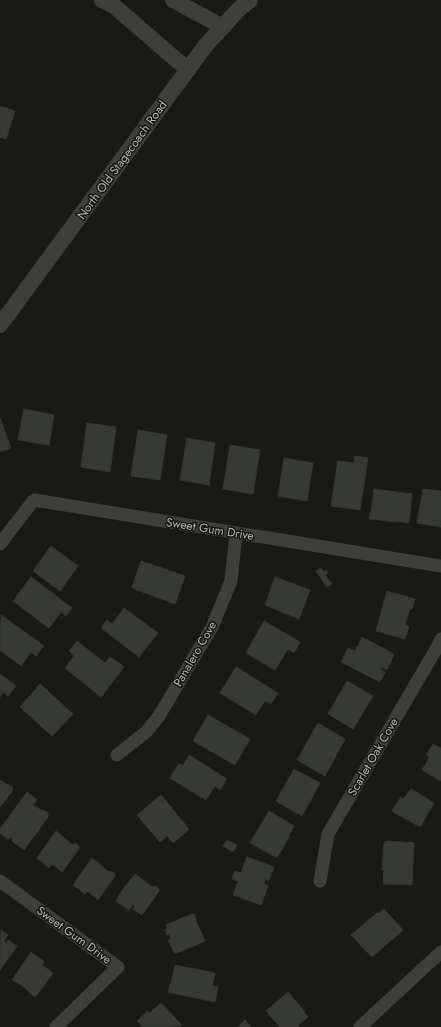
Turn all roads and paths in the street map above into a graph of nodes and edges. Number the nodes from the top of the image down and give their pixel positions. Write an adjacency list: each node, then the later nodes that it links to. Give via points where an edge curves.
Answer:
1 (102, 0): 5 (street, via 114,6)
2 (173, 0): 4 (street)
3 (244, 3): 4 (street, North Old Stagecoach Road)
4 (223, 27): 5 (street, North Old Stagecoach Road)
5 (188, 70): 6 (street, North Old Stagecoach Road)
6 (0, 326)
7 (236, 533): 8 (street, Sweet Gum Drive, via 34,500); 9 (street, Sweet Gum Drive); 11 (street, Panalero Cove, via 231,581 212,627 159,716 146,732)
8 (0, 544)
9 (441, 566)
10 (441, 639): 13 (street, Scarlet Oak Cove, via 328,834)
11 (117, 755)
12 (0, 881): 15 (street, Sweet Gum Drive, via 118,967)
13 (320, 881)
14 (441, 952): 16 (street)
15 (56, 1027)
16 (360, 1027)

